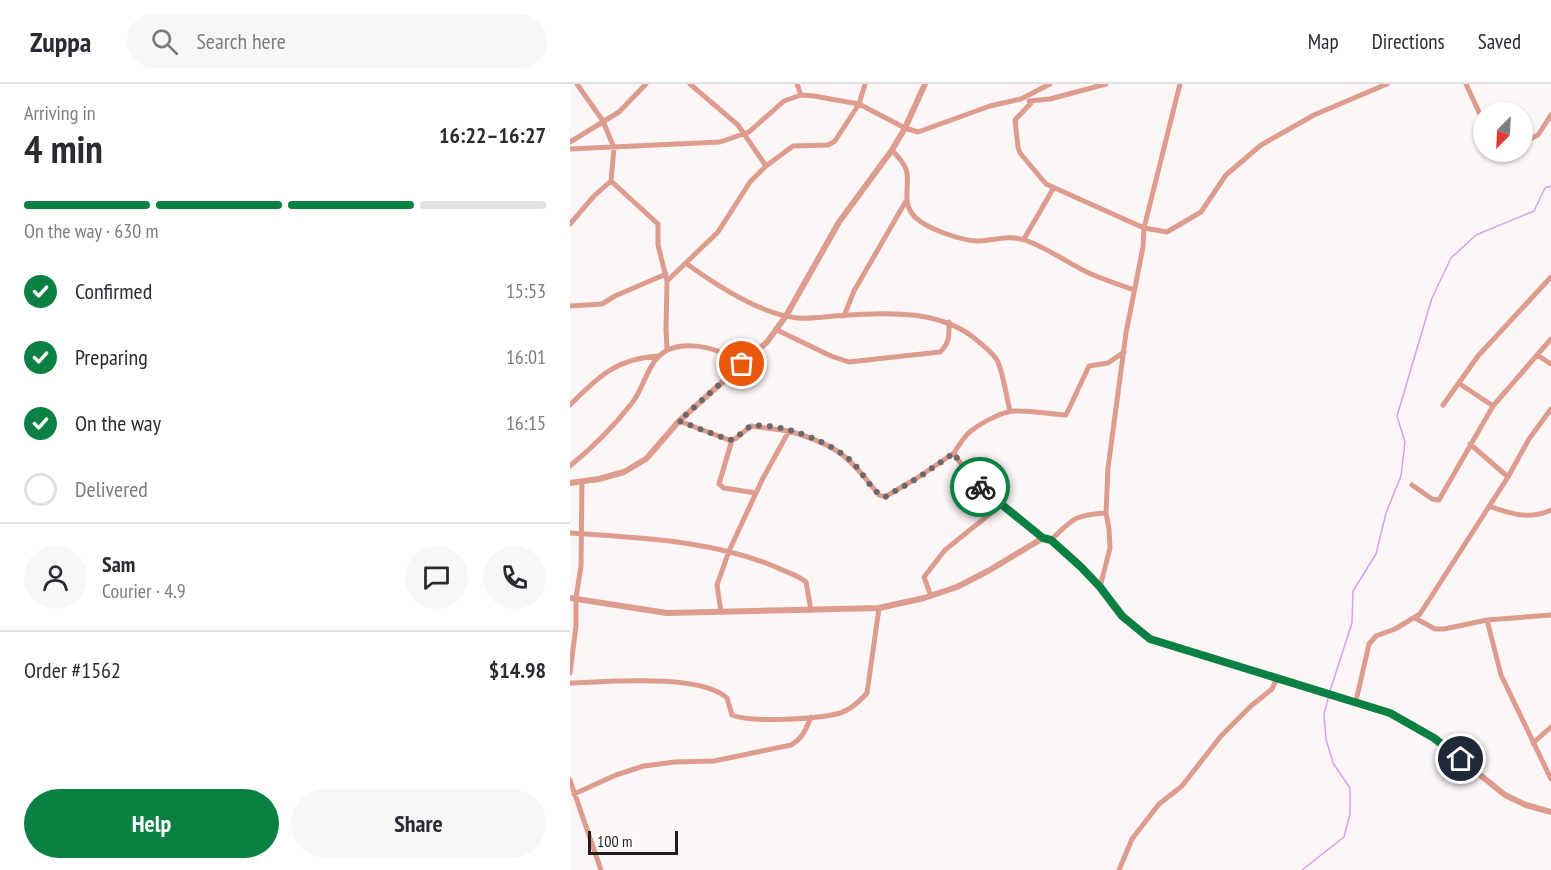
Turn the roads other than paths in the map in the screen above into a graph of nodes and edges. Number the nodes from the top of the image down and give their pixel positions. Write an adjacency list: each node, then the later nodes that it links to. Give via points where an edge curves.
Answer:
1 (578, 84): 18 (street)
2 (646, 84): 18 (street, via 619,112)
3 (690, 84): 20 (street)
4 (797, 84): 12 (street)
5 (865, 84): 16 (street)
6 (925, 84): 19 (street)
7 (1050, 84): 13 (street)
8 (1106, 84): 14 (street)
9 (1180, 84): 32 (street)
10 (1387, 84): 32 (street, via 1314,115 1261,145 1226,175 1201,212 1173,229 1158,232)
11 (1466, 84): 15 (street)
12 (801, 95): 16 (street); 20 (street, via 784,101)
13 (1021, 99): 14 (street); 19 (street, via 918,132)
14 (1032, 102): 29 (street, via 1015,120 1018,147)
15 (1474, 102)
16 (859, 104): 19 (street); 27 (street, via 831,144 794,146)
17 (1551, 115): 21 (street)
18 (603, 121): 22 (street); 23 (street)
19 (905, 128): 26 (street)
20 (745, 134): 23 (street, via 720,142); 27 (street)
21 (1533, 138)
22 (571, 140): 24 (street)
23 (614, 148): 24 (street); 28 (street)
24 (579, 149): 25 (street)
25 (570, 150)
26 (892, 150): 30 (street, via 907,174); 39 (street, via 839,222)
27 (766, 166): 34 (street, via 750,182 718,232)
28 (611, 181): 31 (street); 36 (street, via 656,221)
29 (1053, 189): 32 (street); 33 (street)
30 (906, 201): 33 (street, via 917,219 954,236 979,241); 40 (street, via 854,291)
31 (570, 224)
32 (1144, 228): 37 (street)
33 (1023, 239): 37 (street, via 1091,274)
34 (687, 264): 36 (street); 39 (street, via 743,299)
35 (1551, 277): 50 (street, via 1486,347)
36 (667, 278): 38 (street, via 602,304); 44 (street)
37 (1134, 290): 45 (street)
38 (570, 306)
39 (786, 316): 40 (street); 42 (street)
40 (844, 316): 41 (street, via 877,313)
41 (949, 322): 42 (street, via 949,339 940,352 849,362); 55 (street, via 995,357)
42 (777, 330): 48 (street)
43 (1551, 339): 46 (street)
44 (667, 350): 47 (street); 48 (street, via 695,346 722,351)
45 (1124, 352): 55 (street, via 1108,363 1089,366 1066,416); 70 (street, via 1108,468)
46 (1537, 355): 49 (street); 53 (street)
47 (660, 356): 51 (street, via 619,365); 61 (street, via 632,404)
48 (742, 364): 56 (street)
49 (1551, 364)
50 (1460, 384): 52 (street); 53 (street)
51 (570, 405)
52 (1443, 405)
53 (1492, 406): 59 (street)
54 (1551, 409): 62 (street)
55 (1010, 411): 60 (street, via 970,431)
56 (679, 421): 58 (street); 63 (street, via 646,459 624,472)
57 (789, 431): 58 (street, via 750,426); 60 (street, via 843,453 885,497); 66 (street)
58 (732, 440): 66 (street, via 719,484)
59 (1470, 444): 62 (street); 65 (street, via 1438,500)
60 (954, 453): 67 (street, via 962,467)
61 (570, 466)
62 (1508, 477): 68 (street)
63 (582, 482): 64 (street); 72 (street)
64 (570, 483)
65 (1412, 484)
66 (756, 493): 74 (street)
67 (1001, 505): 73 (street); 76 (street, via 938,557 924,577)
68 (1489, 506): 69 (street, via 1521,516); 82 (street)
69 (1551, 510)
70 (1106, 513): 73 (street, via 1073,518); 75 (street, via 1110,548)
71 (570, 533): 72 (street)
72 (581, 534): 74 (street); 77 (street, via 581,566)
73 (1047, 539): 75 (street); 76 (street, via 957,587)
74 (729, 551): 79 (street, via 803,579 808,585); 80 (street, via 717,585)
75 (1100, 587): 85 (street, via 1122,616 1150,639)
76 (931, 596): 78 (street)
77 (573, 598): 80 (street, via 651,612); 84 (street, via 576,626)
78 (879, 608): 79 (street); 88 (street, via 867,693 842,712)
79 (810, 610): 80 (street)
80 (721, 612)
81 (1551, 615): 83 (street)
82 (1415, 618): 83 (street, via 1435,628); 87 (street, via 1376,636 1369,644)
83 (1487, 620): 90 (street, via 1501,675)
84 (570, 673)
85 (1277, 678): 87 (street); 96 (street, via 1272,688 1221,736 1182,786 1159,804 1132,839)
86 (570, 683): 88 (street, via 644,681 704,686 727,698 732,714 738,717)
87 (1356, 701): 94 (street, via 1390,713 1434,738 1515,800)
88 (811, 717): 93 (street, via 805,734 791,745 714,761 644,766)
89 (1551, 727): 90 (street)
90 (1533, 743): 91 (street)
91 (1551, 779)
92 (570, 780): 93 (street)
93 (574, 794): 95 (street)
94 (1551, 812)
95 (601, 870)
96 (1119, 870)

